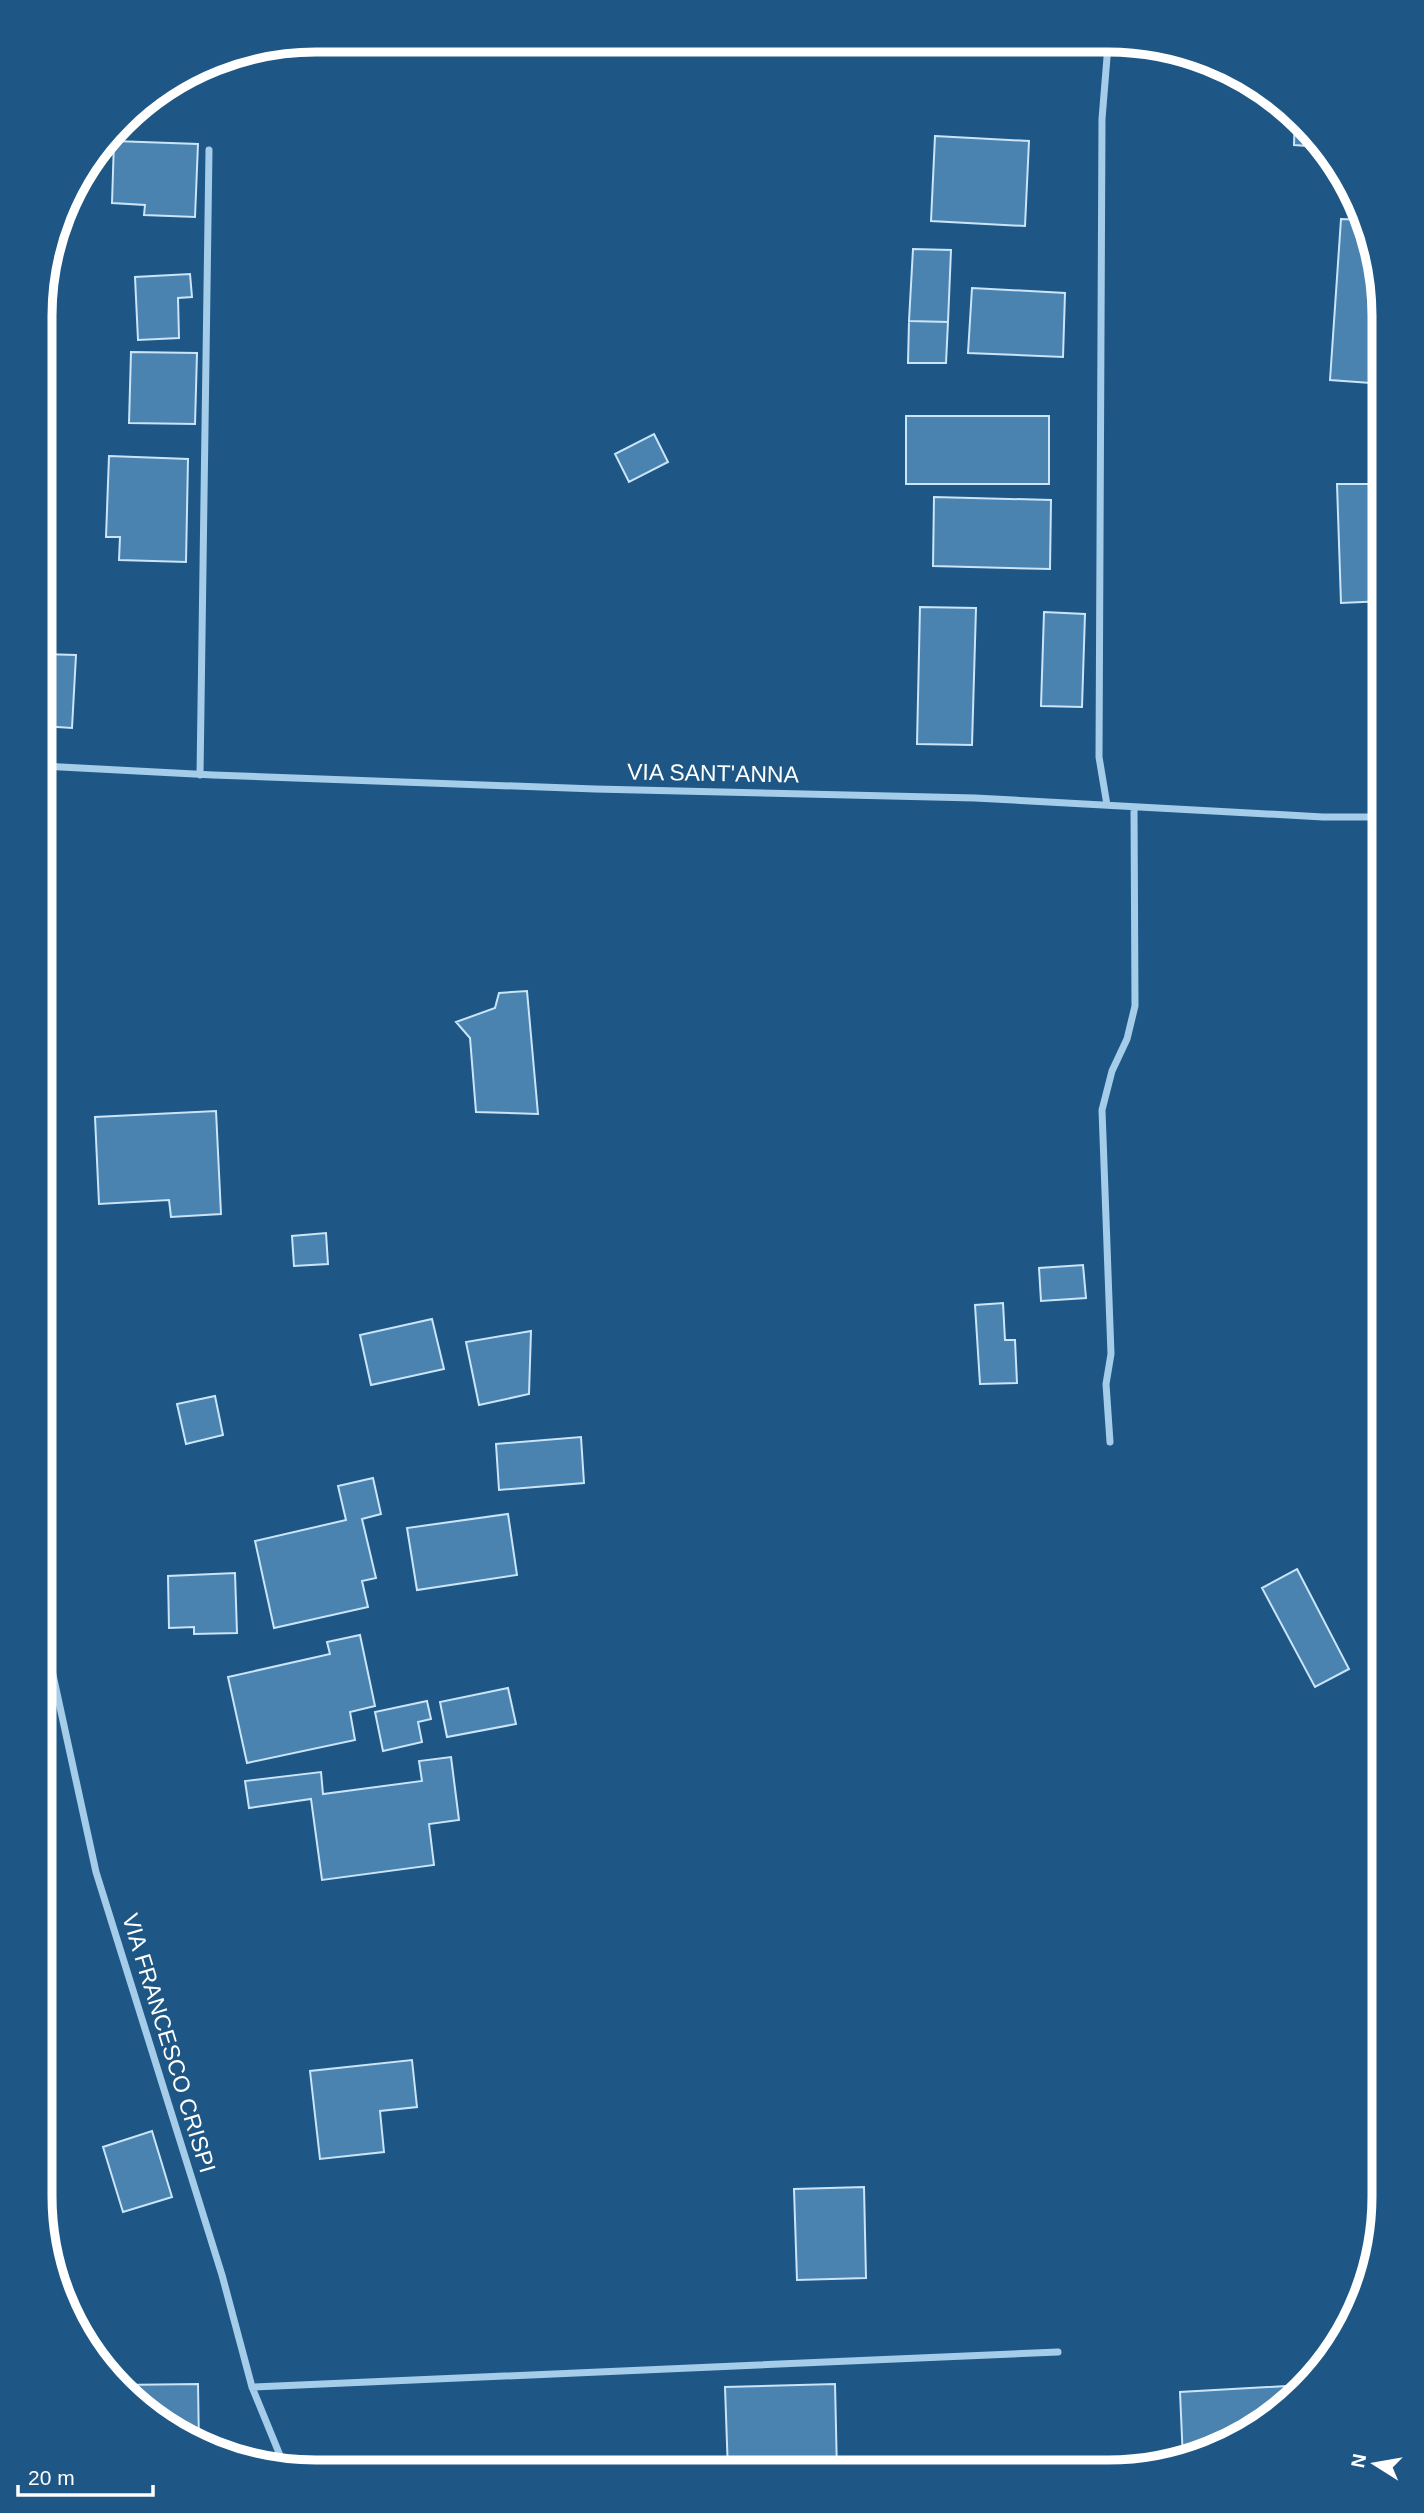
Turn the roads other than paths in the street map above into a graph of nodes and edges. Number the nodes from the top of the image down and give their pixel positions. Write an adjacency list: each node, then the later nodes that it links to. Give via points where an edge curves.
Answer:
1 (1107, 52): 5 (street, via 1102,118 1099,757)
2 (209, 150): 4 (street)
3 (52, 767): 4 (street, VIA SANT'ANNA)
4 (200, 775): 5 (street, VIA SANT'ANNA)
5 (1107, 805): 6 (street, VIA SANT'ANNA)
6 (1134, 807): 7 (street, VIA SANT'ANNA); 8 (street, via 1135,1006 1102,1110)
7 (1372, 817)
8 (1110, 1442)
9 (52, 1670): 11 (street, VIA FRANCESCO CRISPI, via 96,1872 222,2274)
10 (1058, 2352): 11 (street)
11 (252, 2388): 12 (street, VIA FRANCESCO CRISPI)
12 (281, 2458)

